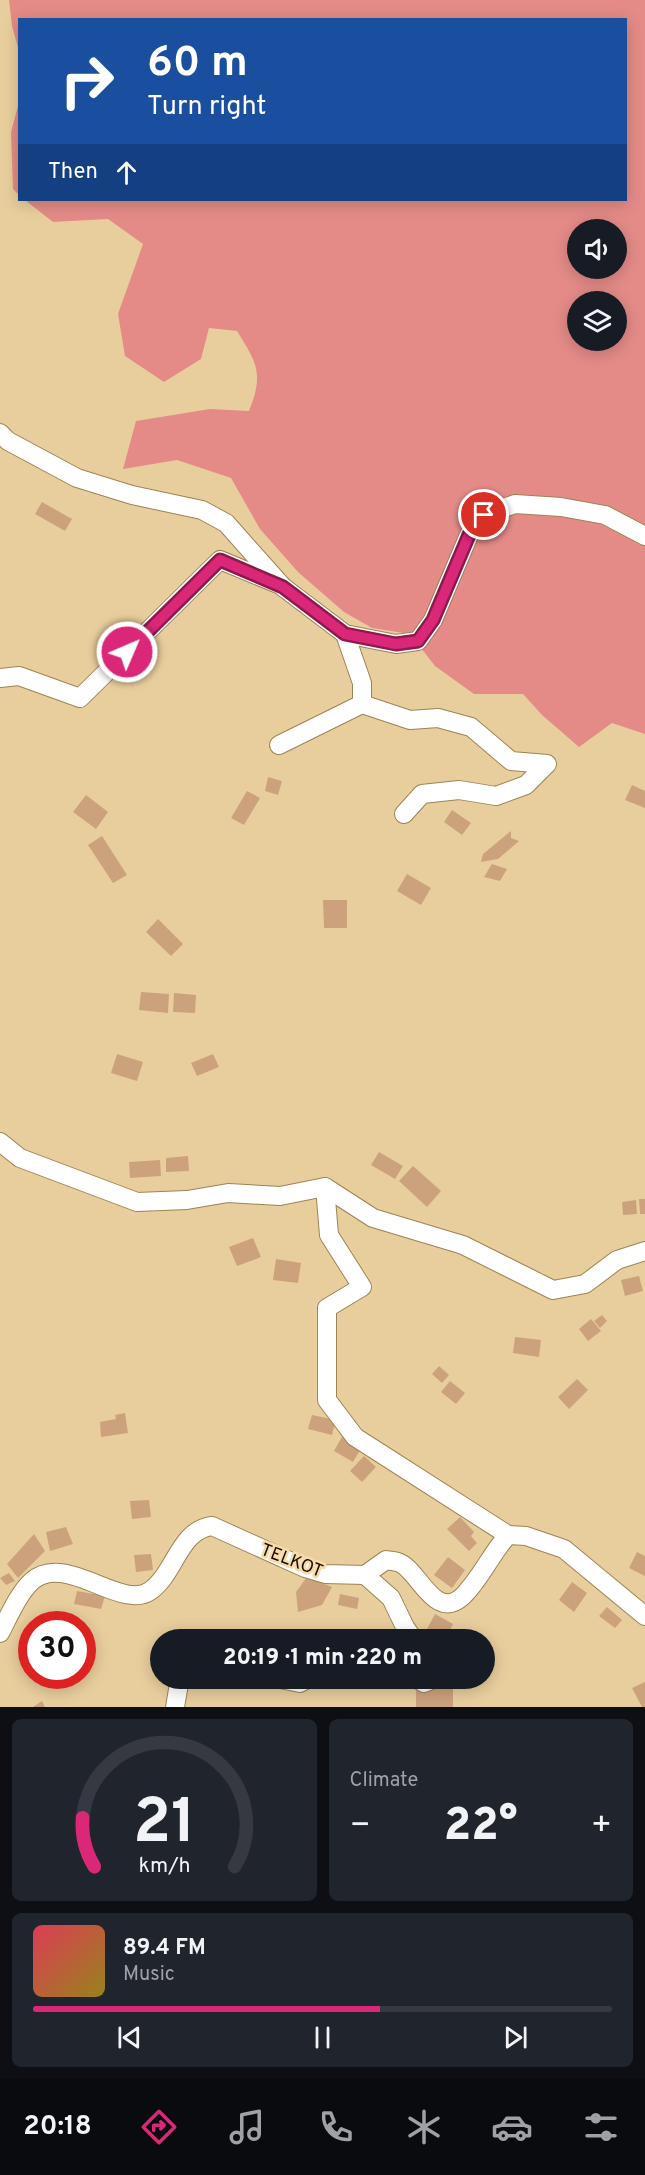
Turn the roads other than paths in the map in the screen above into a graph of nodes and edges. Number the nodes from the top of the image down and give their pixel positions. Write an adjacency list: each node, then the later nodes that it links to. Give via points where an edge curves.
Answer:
1 (0, 433): 3 (street, via 77,478 202,510 226,523)
2 (645, 536): 4 (street, via 604,515 515,504 484,515 469,535 433,620 418,641 396,644)
3 (283, 587): 4 (street); 5 (street, via 220,560 80,698 19,676)
4 (345, 634): 6 (street, via 362,683)
5 (0, 678)
6 (362, 704): 7 (street); 8 (street, via 410,720 438,718 471,727 511,761 547,764 526,784 496,796 459,790 422,794)
7 (279, 745)
8 (404, 814)
9 (0, 1142): 10 (street, via 20,1158 137,1202 228,1193 280,1196)
10 (325, 1187): 11 (street, via 373,1218 463,1245 553,1290 585,1284 616,1260); 12 (street, via 329,1234 362,1287 327,1308 327,1400 355,1437)
11 (645, 1251)
12 (508, 1535): 13 (street, via 464,1595 455,1601 443,1603 430,1595 402,1563 386,1560); 14 (street, via 526,1536 564,1550)
13 (365, 1575): 15 (street, via 391,1598); 16 (street, TELKOT, via 325,1574 212,1526 200,1528 190,1537 150,1591 120,1594 73,1575 44,1575 32,1581)
14 (645, 1616)
15 (406, 1629)
16 (0, 1632)
17 (178, 1689): 18 (street)
18 (175, 1707)

